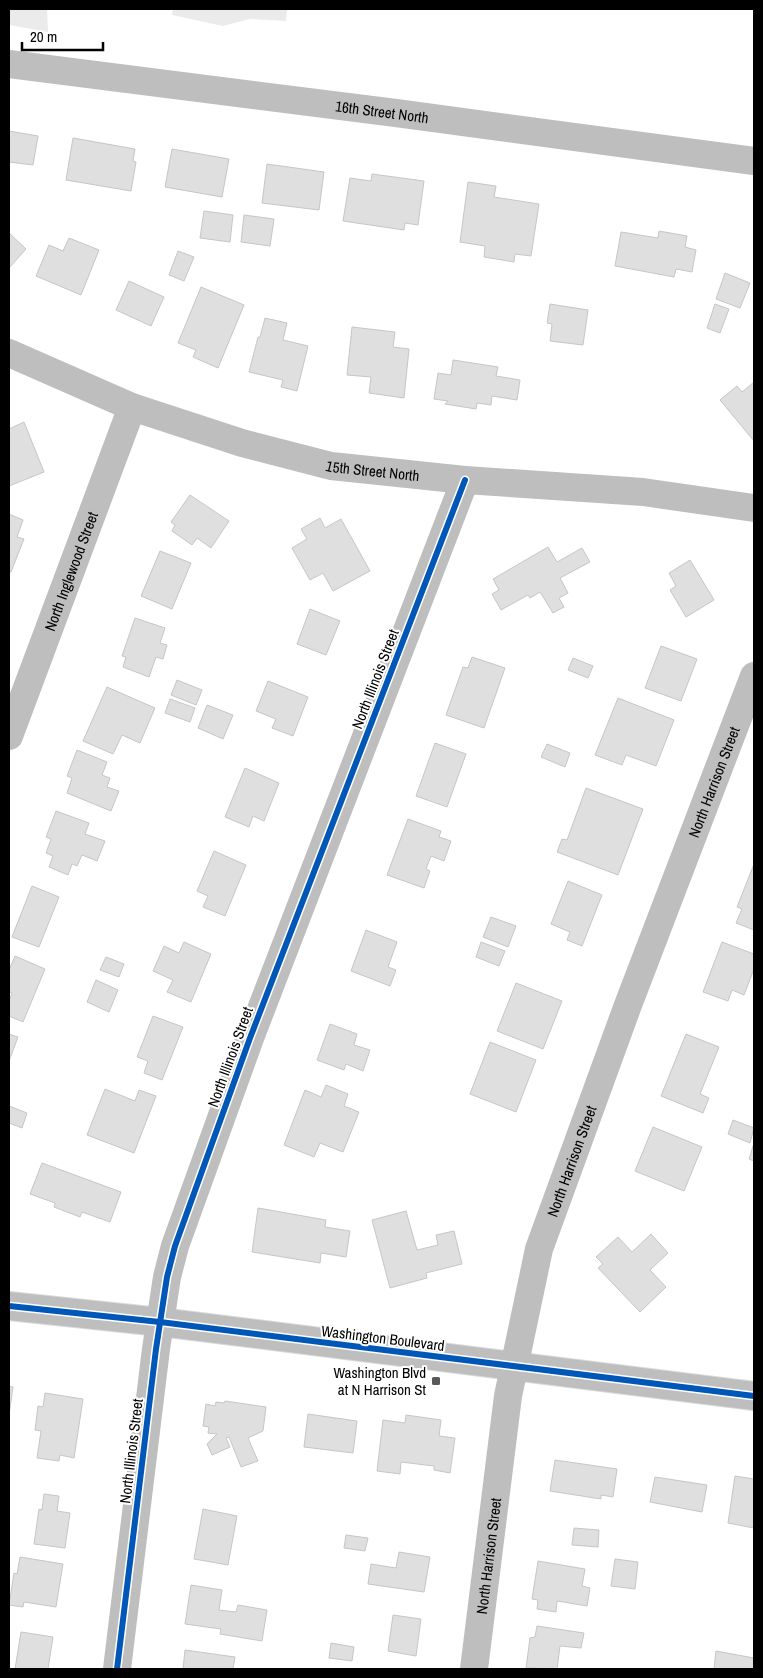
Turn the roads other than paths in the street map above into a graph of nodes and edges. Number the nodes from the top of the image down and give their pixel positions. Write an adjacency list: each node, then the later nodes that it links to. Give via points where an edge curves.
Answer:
1 (9, 64): 2 (street, 16th Street North)
2 (754, 161)
3 (9, 354): 4 (street, 15th Street North)
4 (132, 406): 5 (street, 15th Street North, via 242,443 331,466); 8 (street, North Inglewood Street)
5 (465, 480): 6 (street, 15th Street North, via 643,492); 10 (street, North Illinois Street, via 250,1038 175,1246)
6 (754, 508)
7 (754, 676): 11 (street, North Harrison Street, via 539,1249)
8 (9, 736)
9 (9, 1306): 10 (street, Washington Boulevard)
10 (160, 1322): 11 (street, Washington Boulevard); 13 (street, North Illinois Street)
11 (514, 1366): 12 (street, Washington Boulevard); 14 (street, North Harrison Street)
12 (754, 1396)
13 (117, 1669)
14 (474, 1669)

